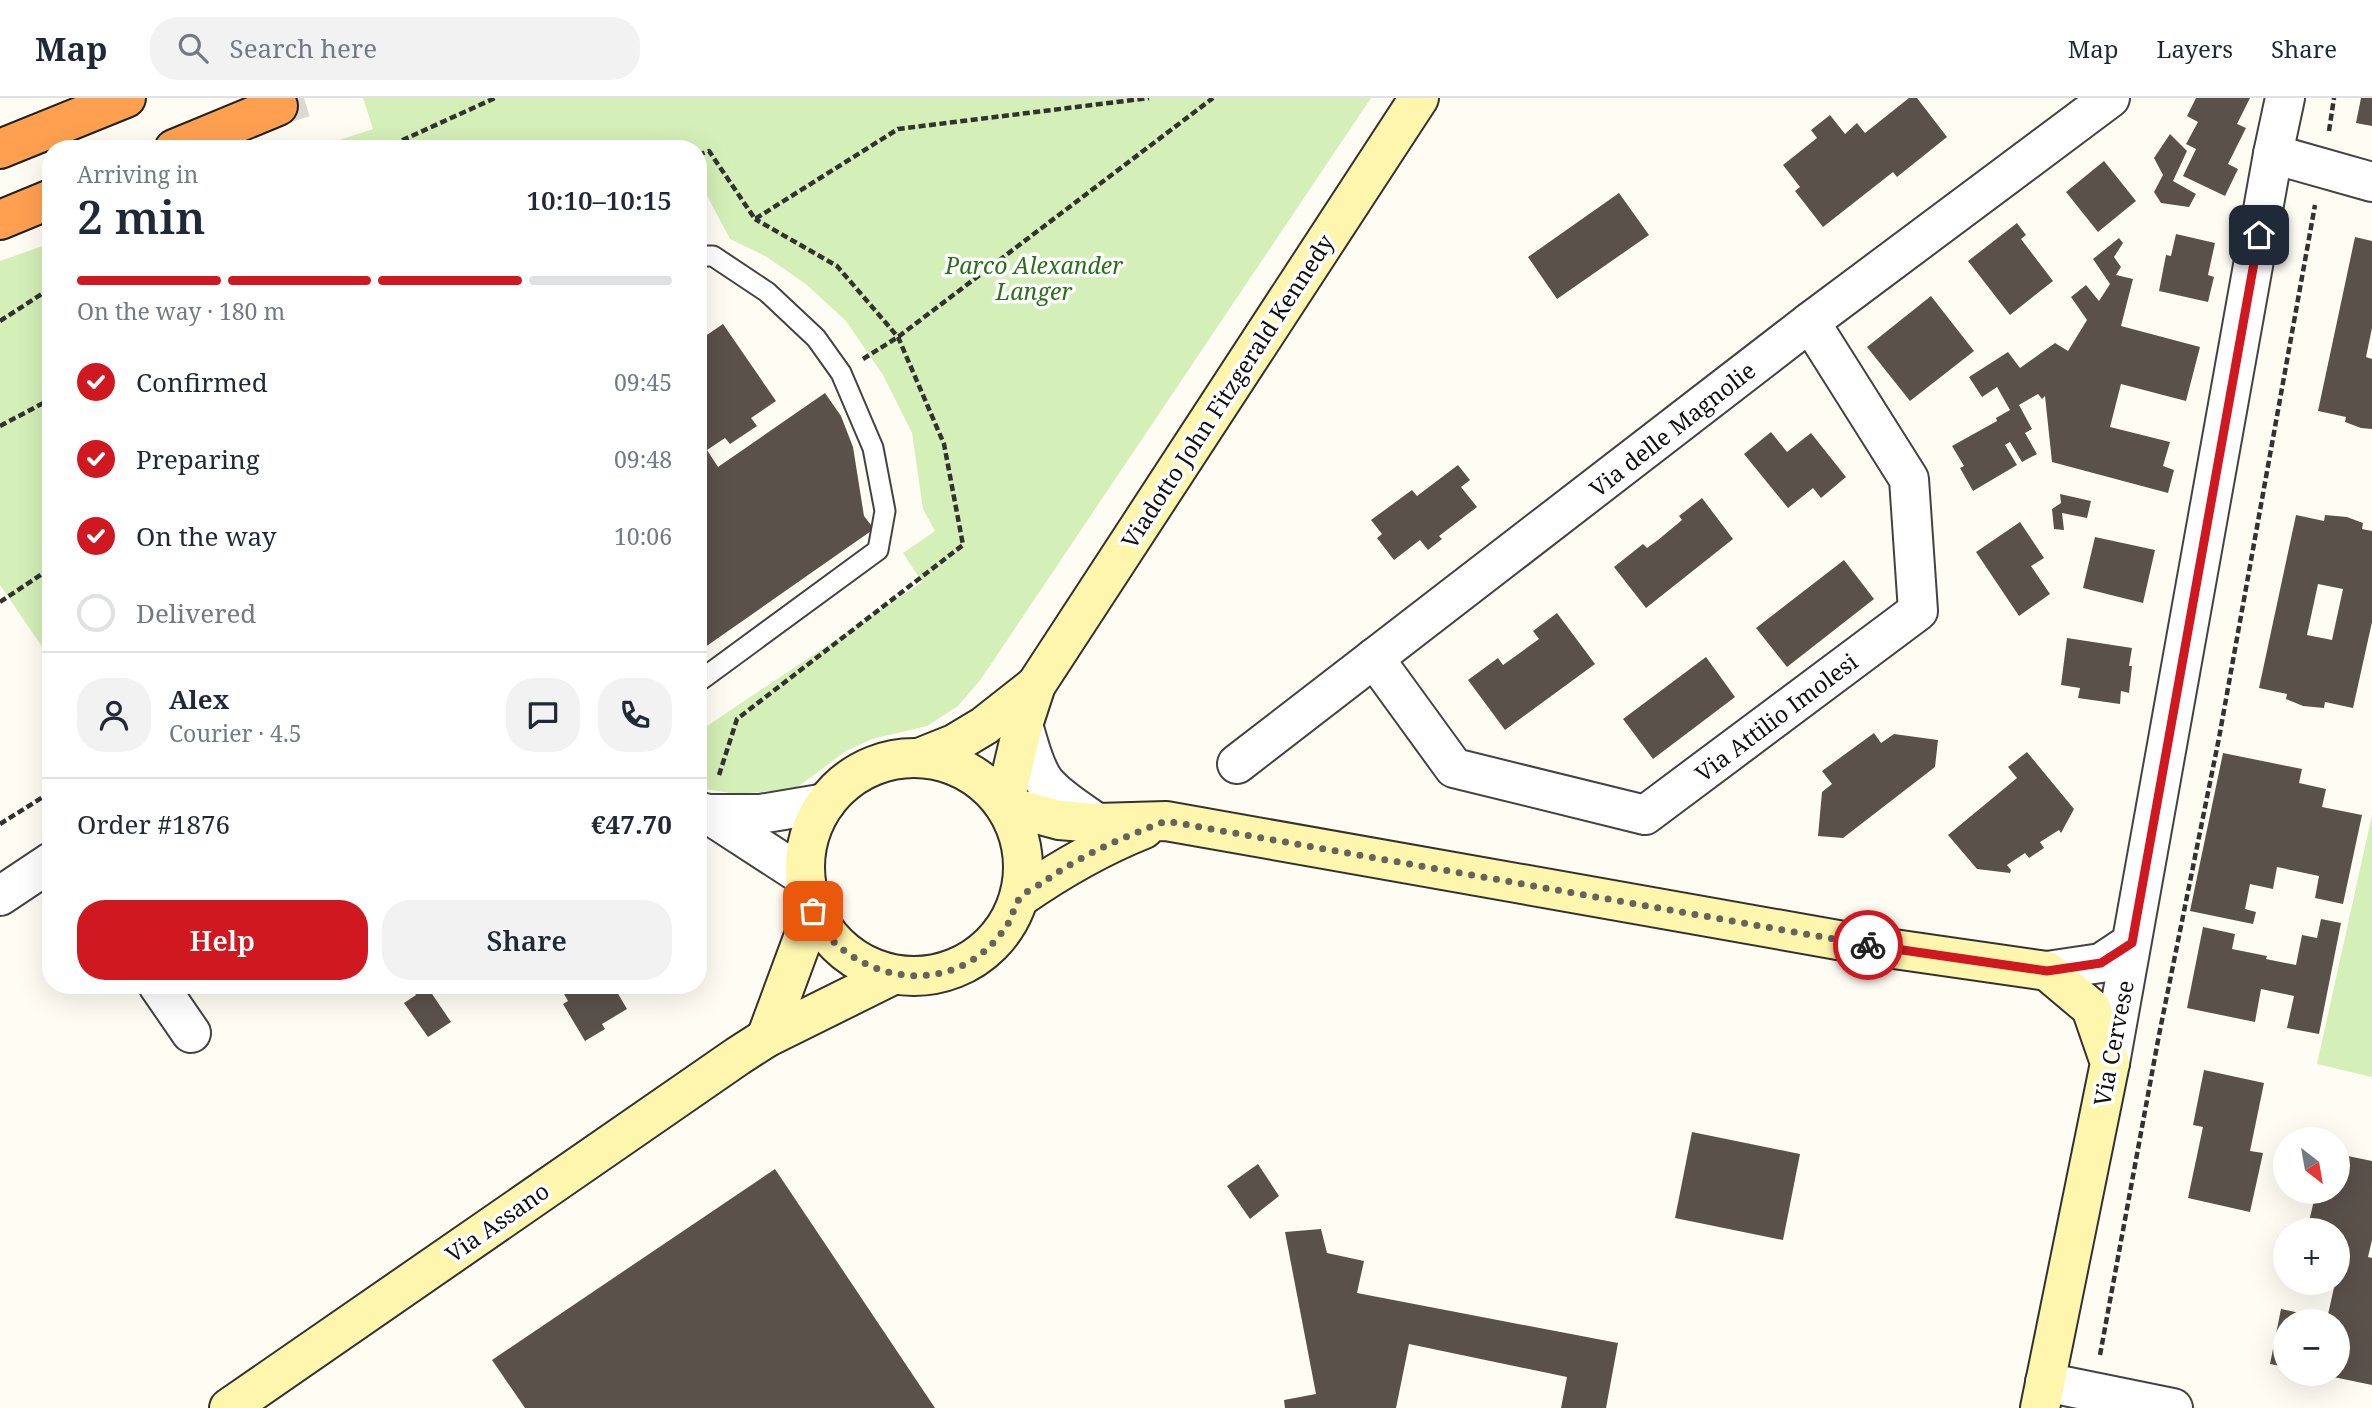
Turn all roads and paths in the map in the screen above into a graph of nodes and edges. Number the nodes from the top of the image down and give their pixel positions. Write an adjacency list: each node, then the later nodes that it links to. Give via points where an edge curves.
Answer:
1 (126, 98): 12 (highway)
2 (495, 98): 11 (path)
3 (1149, 98): 13 (path, via 898,129 755,219)
4 (1213, 98): 23 (path, via 898,337)
5 (1419, 98): 30 (main road, Viadotto John Fitzgerald Kennedy)
6 (2110, 98): 22 (street, Via delle Magnolie)
7 (2285, 98): 14 (street, Via Cervese)
8 (2334, 98): 15 (path)
9 (278, 106): 10 (highway)
10 (196, 140)
11 (403, 140)
12 (0, 149)
13 (707, 152)
14 (2273, 154): 15 (street); 46 (street, Via Cervese)
15 (2322, 167): 16 (street); 53 (path, via 2219,738)
16 (2372, 182)
17 (42, 203): 18 (highway)
18 (0, 220)
19 (707, 256): 23 (lane, via 767,292 816,338)
20 (42, 294): 21 (path)
21 (0, 321)
22 (1810, 322): 28 (street, Via delle Magnolie); 28 (street, Via Attilio Imolesi, via 1909,479 1918,611 1645,815 1454,768)
23 (841, 373): 29 (lane, via 873,448 886,511 878,550)
24 (42, 404): 25 (path)
25 (0, 426)
26 (42, 574): 27 (path)
27 (0, 602)
28 (1374, 658): 33 (street, Via delle Magnolie)
29 (707, 675)
30 (1036, 685): 31 (main road, Viadotto John Fitzgerald Kennedy); 32 (main road, Viadotto John Fitzgerald Kennedy, via 974,732)
31 (1023, 725): 36 (main road, Viadotto John Fitzgerald Kennedy); 40 (street, via 1046,782)
32 (919, 758): 35 (main road, via 867,768); 36 (main road, via 952,764 982,780)
33 (1237, 764)
34 (42, 798): 41 (path)
35 (825, 803): 37 (street, via 760,814); 43 (main road, via 806,850)
36 (1004, 805): 40 (main road, via 1059,820); 45 (main road, via 1021,845 1024,866)
37 (707, 812)
38 (707, 815): 43 (street)
39 (1166, 821): 40 (main road); 45 (main road, via 1106,844); 47 (main road, via 1866,945)
40 (1097, 823)
41 (0, 824)
42 (42, 868): 44 (street)
43 (809, 894): 48 (main road, via 832,941 860,963); 51 (main road)
44 (0, 896)
45 (1019, 898): 48 (main road, via 992,944 971,961 920,977)
46 (2132, 943): 47 (street, via 2101,963); 52 (street, Via Cervese)
47 (2047, 971): 52 (main road, via 2091,1008)
48 (893, 975): 51 (main road, Via Assano)
49 (164, 994): 50 (street)
50 (191, 1033)
51 (766, 1038): 55 (main road, Via Assano)
52 (2110, 1063): 54 (main road, Via Cervese)
53 (2093, 1392): 54 (street); 56 (street)
54 (2043, 1395)
55 (229, 1408)
56 (2173, 1408)

